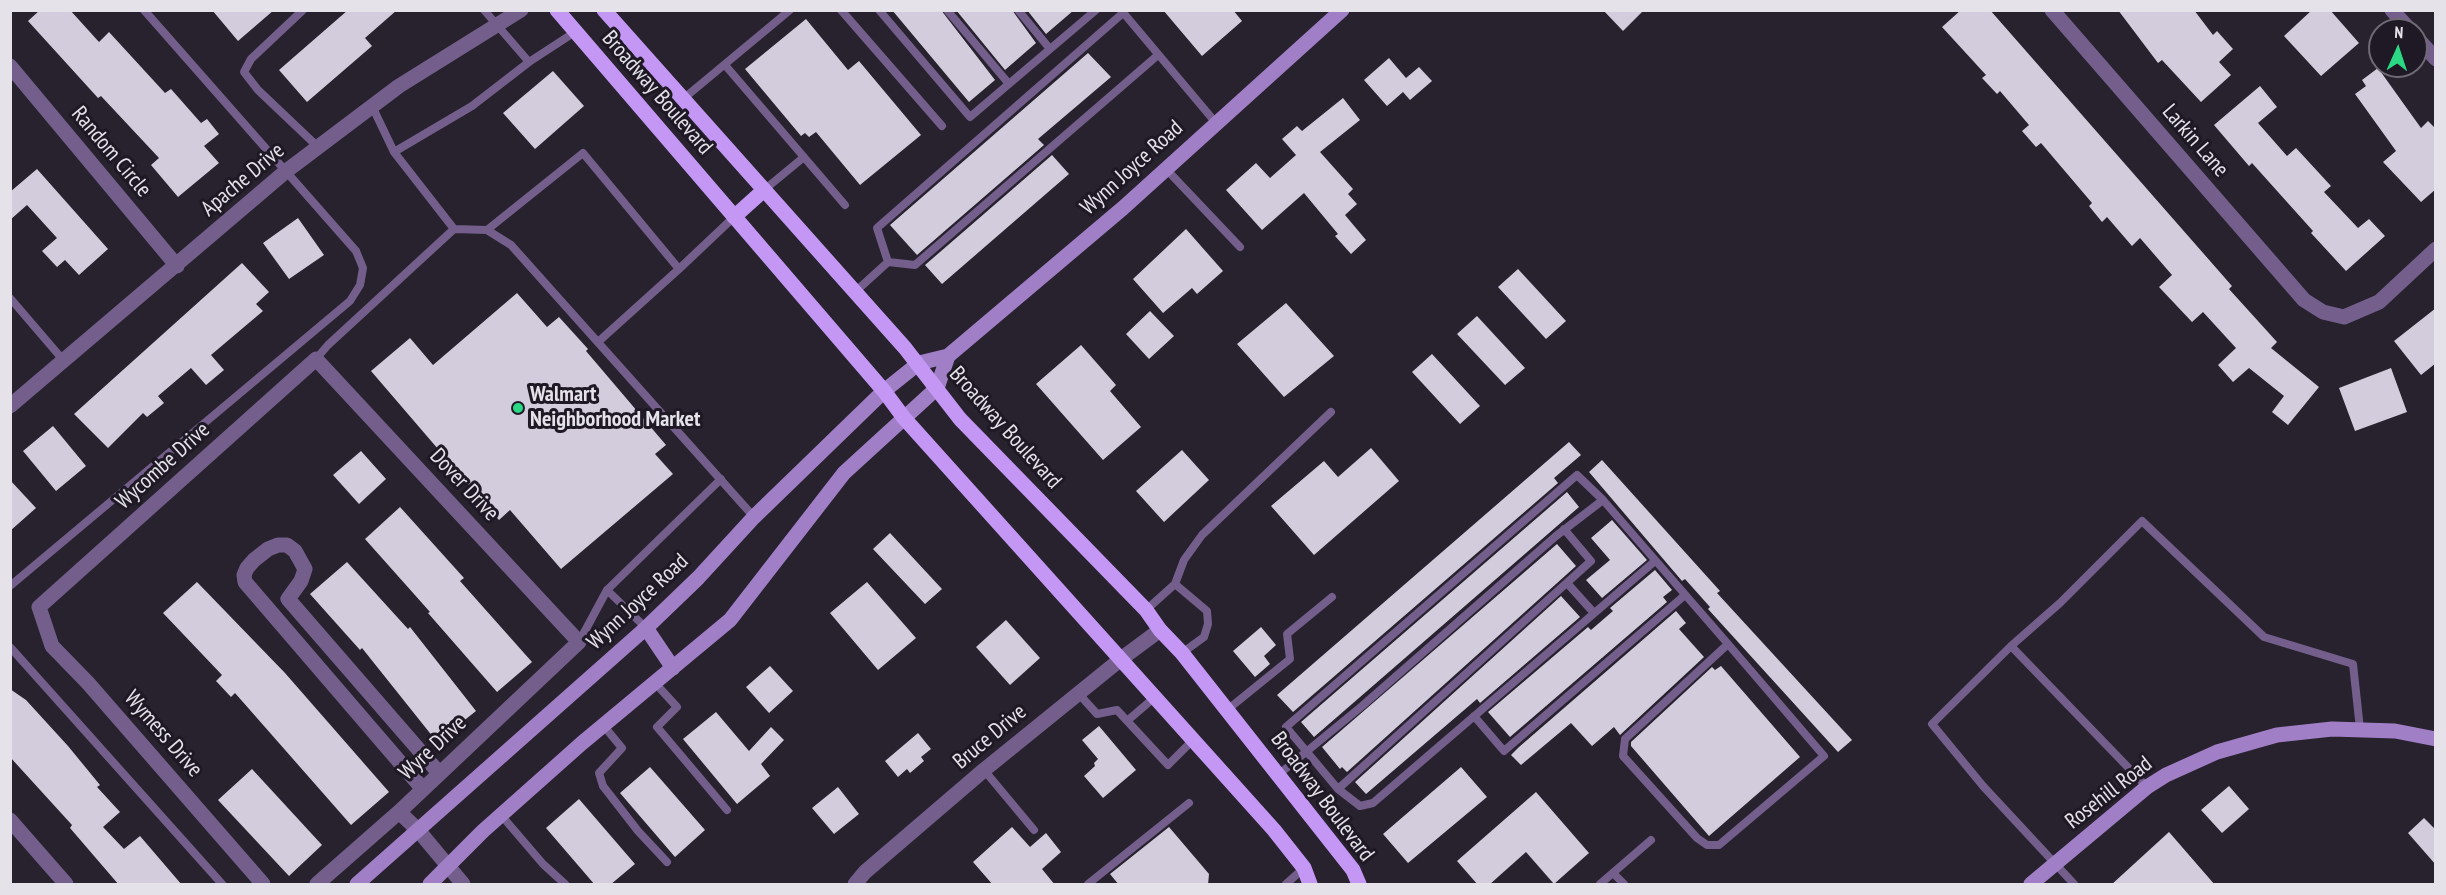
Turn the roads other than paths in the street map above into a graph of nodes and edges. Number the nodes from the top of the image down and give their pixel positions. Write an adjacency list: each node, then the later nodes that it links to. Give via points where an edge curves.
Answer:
1 (144, 10): 32 (lane)
2 (303, 10): 28 (lane, via 250,59 244,72)
3 (484, 10): 16 (lane)
4 (521, 10): 16 (street, Apache Drive)
5 (557, 10): 17 (main road, Broadway Boulevard)
6 (604, 10): 24 (main road, Broadway Boulevard)
7 (790, 10): 21 (lane)
8 (841, 10): 27 (lane)
9 (879, 10): 23 (lane, via 970,117)
10 (947, 10): 23 (lane)
11 (1018, 10): 18 (lane)
12 (1342, 10): 26 (main road, Wynn Joyce Road)
13 (2052, 10): 39 (street, Larkin Lane, via 2304,300 2323,312 2344,317 2379,302)
14 (1095, 11): 18 (lane)
15 (1122, 12): 19 (lane); 40 (lane, via 877,228)
16 (497, 26): 20 (lane); 25 (street, Apache Drive)
17 (575, 32): 20 (lane); 35 (main road, Broadway Boulevard)
18 (1050, 49): 23 (lane)
19 (1158, 55): 26 (lane); 40 (lane, via 915,265)
20 (529, 62): 29 (lane, via 472,105)
21 (725, 65): 24 (lane); 30 (lane)
22 (10, 66): 41 (street, Random Circle)
23 (1009, 84)
24 (683, 99): 33 (main road, Broadway Boulevard)
25 (372, 106): 28 (street, Apache Drive); 29 (lane)
26 (1216, 123): 31 (main road, Wynn Joyce Road)
27 (942, 126)
28 (318, 147): 32 (street, Apache Drive)
29 (394, 152): 36 (lane)
30 (804, 157): 33 (lane); 34 (lane)
31 (1166, 169): 38 (lane); 46 (main road, Wynn Joyce Road)
32 (285, 172): 41 (street, Apache Drive); 62 (lane, via 356,251 363,268 360,285 350,301)
33 (764, 190): 35 (main road); 43 (main road, Broadway Boulevard)
34 (845, 205)
35 (734, 217): 42 (lane); 51 (main road, Broadway Boulevard)
36 (454, 229): 37 (lane); 47 (lane)
37 (487, 230): 42 (lane, via 583,153); 45 (lane, via 511,245)
38 (1240, 247)
39 (2436, 249)
40 (888, 262): 43 (lane)
41 (177, 266): 48 (street, Apache Drive)
42 (679, 269): 45 (lane)
43 (855, 292): 49 (main road, Broadway Boulevard)
44 (10, 298): 48 (lane)
45 (598, 342): 55 (lane)
46 (948, 356): 49 (main road, Wynn Joyce Road); 50 (main road)
47 (316, 359): 67 (street, Wycombe Drive); 73 (street, Dover Drive)
48 (64, 361): 52 (street, Apache Drive)
49 (919, 363): 50 (main road, Broadway Boulevard); 51 (main road, Wynn Joyce Road)
50 (937, 388): 54 (main road); 68 (main road, Broadway Boulevard, via 960,419)
51 (884, 392): 54 (main road, Broadway Boulevard); 57 (main road, Wynn Joyce Road)
52 (10, 406)
53 (1331, 412): 61 (lane, via 1202,535 1184,560)
54 (904, 418): 78 (main road, Broadway Boulevard); 79 (main road, via 844,473 730,620)
55 (721, 479): 57 (lane); 63 (lane)
56 (1603, 500): 58 (lane); 59 (lane); 92 (lane, via 1578,475 1286,727)
57 (754, 517): 71 (main road, Wynn Joyce Road)
58 (1564, 529): 60 (lane, via 1591,561); 92 (lane)
59 (1655, 561): 64 (lane); 69 (lane)
60 (1567, 583): 69 (lane); 98 (lane)
61 (1175, 584): 68 (lane); 77 (lane, via 1207,611 1204,637)
62 (10, 586)
63 (607, 590): 71 (lane); 73 (lane)
64 (1684, 595): 74 (lane); 86 (lane, via 1504,751)
65 (1332, 597): 85 (lane, via 1287,634 1290,658)
66 (288, 599): 70 (street); 70 (street, via 305,569 295,551 278,545 254,560 244,575 244,582); 80 (street)
67 (39, 607): 114 (street, Wymess Drive, via 52,646)
68 (1146, 610): 72 (main road, Broadway Boulevard)
69 (1594, 613): 86 (lane)
70 (272, 614): 82 (street)
71 (646, 628): 79 (main road); 104 (main road, Wynn Joyce Road)
72 (1160, 630): 77 (main road, Broadway Boulevard); 78 (street, Bruce Drive)
73 (579, 642): 94 (street, Wyre Drive)
74 (1728, 644): 74 (lane, via 1824,756 1719,845 1707,845 1696,838 1623,756 1625,739)
75 (10, 646): 113 (lane)
76 (2011, 646): 89 (lane, via 2142,521 2264,637 2353,664); 96 (lane); 108 (lane, via 1932,724)
77 (1182, 653): 85 (main road, Broadway Boulevard)
78 (1121, 659): 83 (street, Bruce Drive); 84 (main road, Broadway Boulevard)
79 (673, 668): 81 (main road)
80 (357, 678): 82 (street); 94 (street)
81 (656, 683): 88 (main road); 100 (lane, via 677,707 657,727)
82 (340, 693): 97 (street)
83 (1078, 693): 87 (lane, via 1097,714 1117,710); 93 (street, Bruce Drive)
84 (1155, 698): 87 (lane); 91 (main road, Broadway Boulevard)
85 (1227, 710): 95 (main road, Broadway Boulevard)
86 (1474, 716): 98 (lane, via 1373,803 1360,806)
87 (1128, 721): 91 (lane, via 1168,765)
88 (603, 725): 102 (main road); 107 (lane, via 622,748 599,773 603,786)
89 (2360, 729): 90 (main road, Rosehill Road); 96 (main road, Rosehill Road, via 2305,732 2247,743 2188,765)
90 (2436, 739)
91 (1193, 740): 110 (main road, Broadway Boulevard)
92 (1307, 752): 95 (lane); 98 (lane)
93 (984, 770): 105 (lane); 120 (street, Bruce Drive, via 865,872)
94 (439, 773): 97 (street, Wyre Drive)
95 (1278, 775): 124 (main road, Broadway Boulevard, via 1353,870)
96 (2147, 787): 108 (main road, Rosehill Road)
97 (422, 788): 101 (street, Wyre Drive)
98 (1338, 789)
99 (1189, 803): 121 (lane)
100 (728, 810)
101 (399, 812): 104 (street); 115 (street, Wyre Drive)
102 (501, 815): 109 (main road); 119 (lane)
103 (10, 820): 112 (street)
104 (418, 830): 109 (street); 116 (main road, Wynn Joyce Road)
105 (1034, 830)
106 (1651, 840): 111 (lane)
107 (668, 862)
108 (2055, 864): 127 (main road, Rosehill Road); 128 (lane)
109 (448, 866): 117 (main road); 118 (street)
110 (1304, 868): 122 (lane); 123 (main road, Broadway Boulevard)
111 (1613, 873): 125 (lane); 126 (lane)
112 (66, 885)
113 (222, 885)
114 (263, 885)
115 (317, 885)
116 (357, 885)
117 (429, 885)
118 (464, 885)
119 (565, 885)
120 (855, 885)
121 (1088, 885)
122 (1286, 885)
123 (1310, 885)
124 (1359, 885)
125 (1600, 885)
126 (1624, 885)
127 (2031, 885)
128 (2074, 885)

